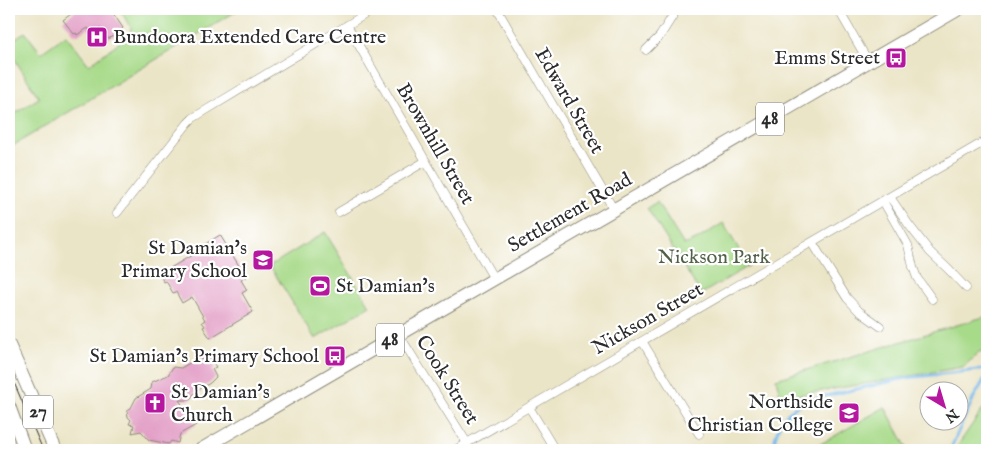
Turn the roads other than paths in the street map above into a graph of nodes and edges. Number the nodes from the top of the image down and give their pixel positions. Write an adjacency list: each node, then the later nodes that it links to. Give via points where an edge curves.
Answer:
1 (374, 9): 6 (street)
2 (496, 9): 12 (street, Edward Street)
3 (677, 9): 7 (street, via 660,36)
4 (838, 9): 8 (street)
5 (959, 9): 8 (main road, Settlement Road / 48)
6 (347, 25): 10 (street, Brownhill Street); 14 (street, via 193,118)
7 (646, 50)
8 (868, 62): 12 (main road, Settlement Road / 48)
9 (987, 140): 11 (street, Nickson Street)
10 (426, 161): 13 (street); 16 (street, Brownhill Street)
11 (887, 199): 15 (street, Nickson Street); 17 (street, via 930,252); 18 (street, via 908,245 917,278)
12 (614, 210): 16 (main road, Settlement Road / 48)
13 (339, 212)
14 (117, 213)
15 (812, 242): 19 (street, via 847,298); 21 (street, Nickson Street)
16 (494, 279): 20 (main road, Settlement Road / 48)
17 (966, 288)
18 (932, 299)
19 (880, 326)
20 (399, 335): 26 (street, Cook Street); 29 (main road, Settlement Road / 48)
21 (642, 341): 24 (street, Nickson Street); 25 (street)
22 (9, 345): 28 (main road, 27)
23 (9, 406): 27 (main road, 27)
24 (528, 407): 26 (street, Nickson Street); 31 (street)
25 (699, 434)
26 (467, 443): 30 (street, Nickson Street)
27 (25, 450)
28 (55, 450)
29 (200, 450)
30 (455, 450)
31 (555, 450)

